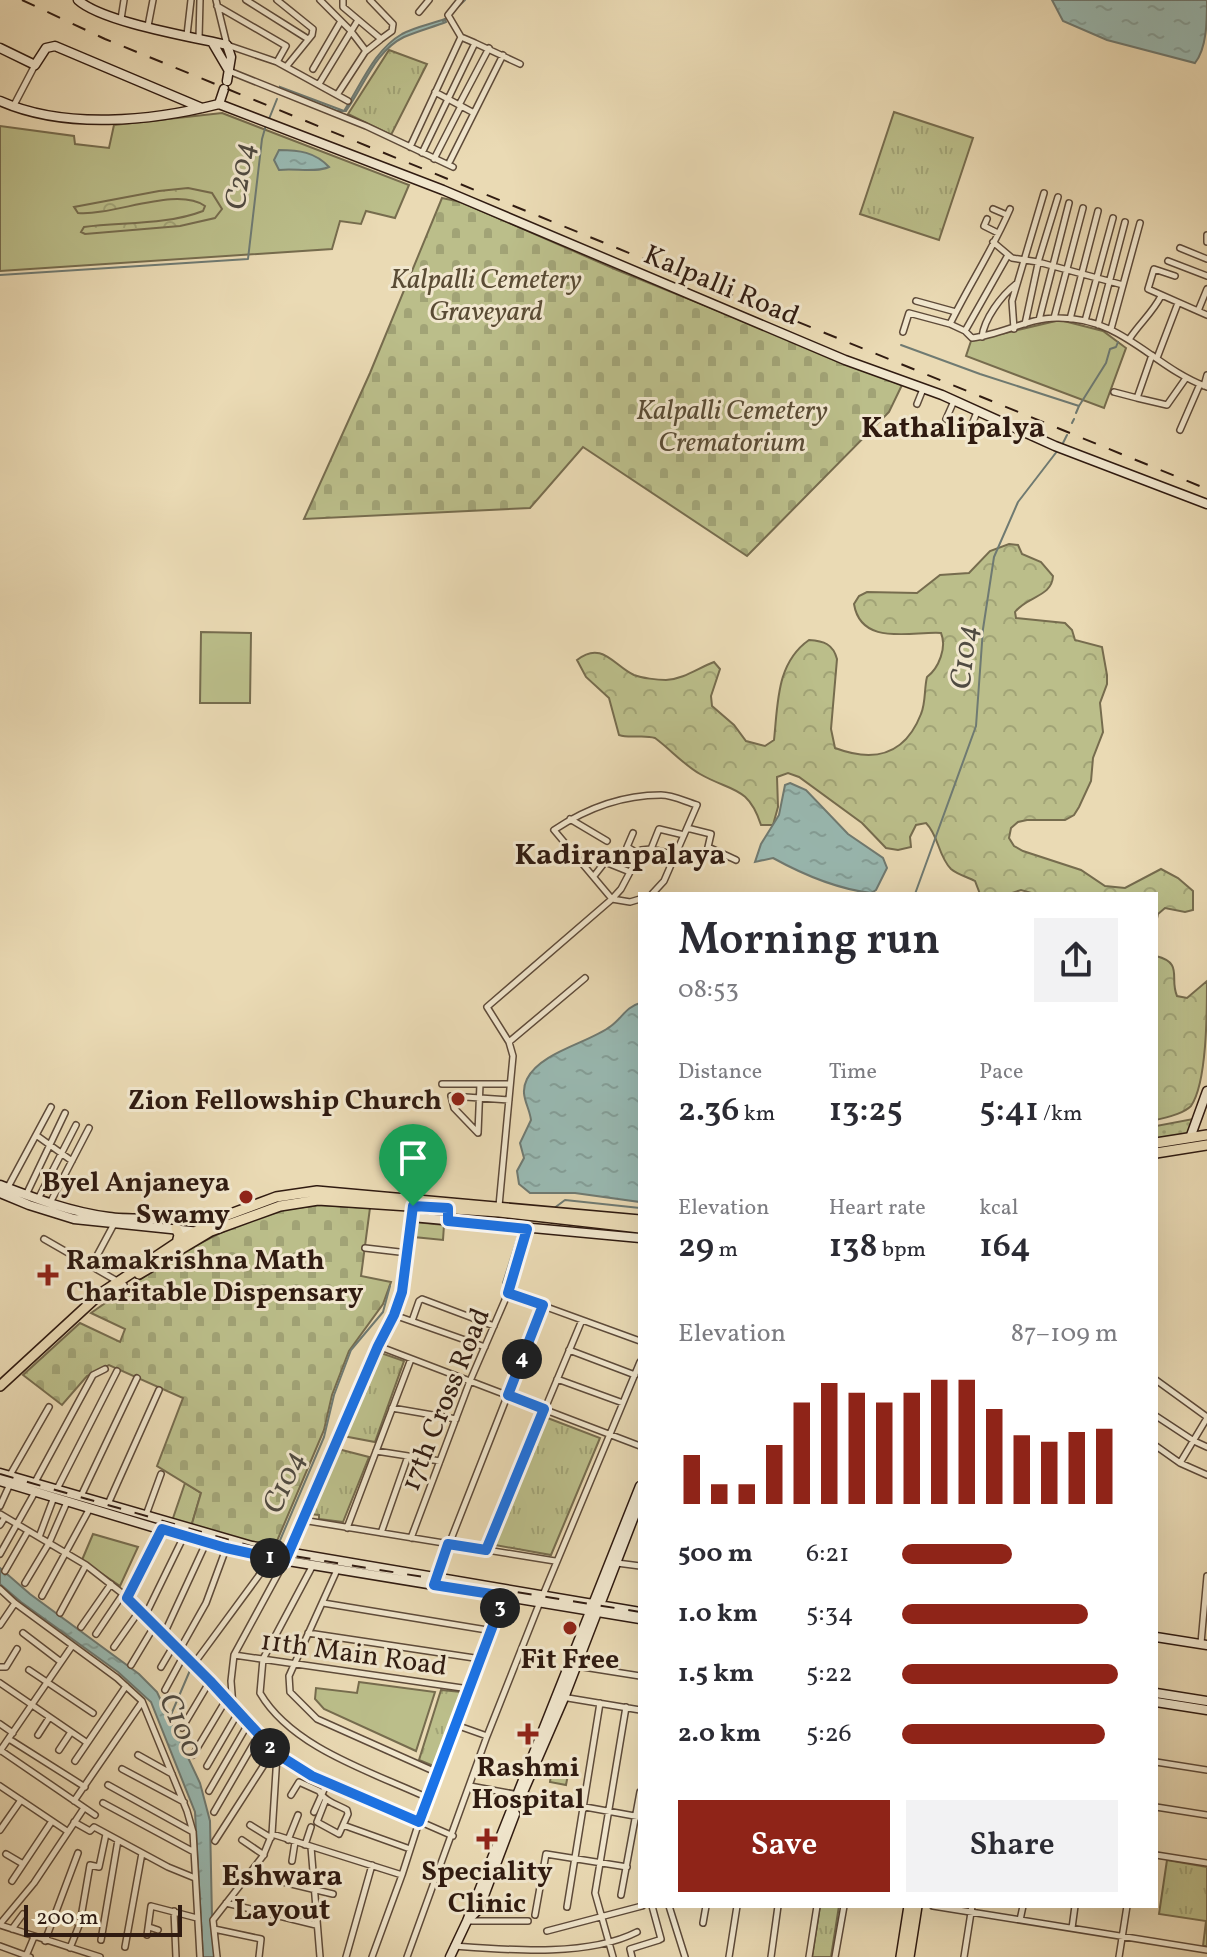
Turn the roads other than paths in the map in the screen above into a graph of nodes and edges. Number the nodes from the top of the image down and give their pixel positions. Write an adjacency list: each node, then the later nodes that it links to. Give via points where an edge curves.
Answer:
1 (78, 0): 17 (street)
2 (124, 0): 17 (street)
3 (153, 0): 20 (street)
4 (191, 0): 22 (street)
5 (200, 0): 24 (street)
6 (246, 0): 15 (street)
7 (265, 0): 15 (street)
8 (277, 0): 25 (street, via 313,29)
9 (320, 0): 19 (street)
10 (343, 0): 18 (street, via 343,7)
11 (370, 0): 26 (street, via 393,24)
12 (429, 0): 16 (street)
13 (460, 0): 23 (street, via 448,15)
14 (216, 3): 29 (street); 34 (street, via 286,46)
15 (258, 8): 25 (street)
16 (419, 12)
17 (121, 19): 20 (street)
18 (358, 20): 21 (street); 26 (street)
19 (341, 21): 21 (street); 38 (street)
20 (148, 26): 22 (street)
21 (350, 30): 32 (street); 40 (street)
22 (187, 35): 24 (street)
23 (461, 37): 28 (street); 41 (street)
24 (199, 38): 27 (street)
25 (308, 39): 37 (street)
26 (381, 39): 32 (street)
27 (212, 41): 29 (street); 39 (street)
28 (475, 43): 31 (street); 43 (street)
29 (227, 45): 34 (street); 39 (street)
30 (0, 48): 36 (street)
31 (489, 48): 33 (street); 47 (street)
32 (366, 51): 42 (street)
33 (503, 55): 35 (street); 51 (street)
34 (277, 62): 37 (street)
35 (520, 64)
36 (35, 65): 48 (street); 49 (street, via 46,48 55,46)
37 (286, 67): 40 (street)
38 (313, 69)
39 (229, 71): 46 (street); 52 (street)
40 (319, 84): 42 (street)
41 (435, 92): 43 (street); 52 (street)
42 (337, 95): 45 (street)
43 (448, 100): 47 (street); 53 (street)
44 (0, 101): 48 (street)
45 (348, 101)
46 (219, 104): 49 (street); 108 (street, Kalpalli Road, via 443,190)
47 (460, 106): 51 (street); 54 (street)
48 (16, 108): 49 (street, via 109,120); 50 (street)
49 (202, 108)
50 (0, 109)
51 (474, 113): 54 (street, via 452,164)
52 (410, 147): 53 (street)
53 (422, 153): 54 (street)
54 (434, 159)
55 (1044, 193): 71 (street)
56 (1058, 197): 74 (street)
57 (1069, 203): 75 (street)
58 (1083, 208): 76 (street)
59 (993, 209): 65 (street, via 1009,212)
60 (1098, 211): 77 (street)
61 (1113, 218): 80 (street)
62 (987, 219): 65 (street, via 984,226)
63 (1125, 222): 81 (street)
64 (1140, 223): 83 (street)
65 (998, 233): 67 (street)
66 (1207, 235): 68 (street)
67 (993, 242): 70 (street); 89 (street)
68 (1207, 242)
69 (1180, 248): 72 (street)
70 (1008, 255): 71 (street); 100 (street)
71 (1024, 259): 74 (street); 82 (street)
72 (1207, 259)
73 (1168, 261): 79 (street)
74 (1038, 262): 75 (street); 96 (street)
75 (1052, 265): 76 (street); 93 (street)
76 (1067, 269): 77 (street); 91 (street)
77 (1081, 273): 80 (street); 92 (street)
78 (1175, 276): 85 (street, via 1153,270 1148,289)
79 (1207, 276)
80 (1097, 277): 81 (street); 94 (street)
81 (1110, 281): 83 (street); 97 (street)
82 (1016, 283): 98 (street); 102 (street, via 984,326)
83 (1123, 285): 99 (street)
84 (1207, 289): 88 (street)
85 (1161, 296): 87 (street); 103 (street)
86 (916, 301): 89 (street)
87 (1178, 303): 88 (street); 104 (street)
88 (1198, 311): 90 (street)
89 (956, 312): 95 (street)
90 (1207, 315)
91 (1054, 318): 92 (street); 93 (street)
92 (1070, 319): 94 (street)
93 (1039, 320): 96 (street)
94 (1085, 321): 97 (street)
95 (950, 324): 100 (street); 101 (street, via 909,313)
96 (1025, 324): 98 (street)
97 (1098, 325): 99 (street)
98 (1014, 329): 102 (street)
99 (1111, 329): 103 (street)
100 (965, 331): 102 (street, via 972,338)
101 (903, 332)
102 (982, 337)
103 (1130, 338): 104 (street)
104 (1154, 357): 106 (street); 110 (street)
105 (1207, 375): 107 (street)
106 (1186, 378): 107 (street); 110 (street, via 1167,405)
107 (1204, 385): 115 (street)
108 (923, 388): 111 (street, Kalpalli Road); 112 (street)
109 (1114, 392): 110 (street)
110 (1137, 398)
111 (954, 400): 113 (street, Kalpalli Road); 114 (street)
112 (917, 404)
113 (977, 411): 116 (street); 117 (street, Kalpalli Road)
114 (946, 419)
115 (1180, 430)
116 (969, 432)
117 (1207, 504)
118 (570, 819): 119 (street, via 617,800 664,794 697,805); 121 (street); 127 (street, via 554,830)
119 (686, 832): 122 (street, via 659,829); 124 (street); 125 (street, via 711,834 708,847)
120 (633, 833): 123 (street, via 627,847)
121 (607, 841)
122 (651, 849): 123 (street); 124 (street)
123 (639, 854): 126 (street)
124 (676, 855): 128 (street)
125 (736, 860)
126 (630, 872): 127 (street, via 605,862); 129 (street)
127 (594, 876): 129 (street)
128 (654, 892)
129 (612, 899): 130 (street); 132 (street, via 487,1007)
130 (638, 900)
131 (585, 978): 132 (street)
132 (509, 1042): 135 (street)
133 (442, 1084): 134 (street)
134 (480, 1084): 135 (street); 137 (street)
135 (510, 1084): 138 (street)
136 (1207, 1091): 145 (street)
137 (480, 1097): 137 (street, via 451,1096 454,1108 478,1133); 138 (street)
138 (509, 1100): 157 (street)
139 (51, 1107): 143 (street)
140 (65, 1113): 147 (street)
141 (76, 1125): 150 (street)
142 (89, 1128): 151 (street)
143 (36, 1135): 147 (street); 152 (street)
144 (1207, 1135): 145 (main road)
145 (1190, 1138): 146 (main road)
146 (1158, 1143)
147 (50, 1145): 150 (street); 153 (street)
148 (1207, 1145): 149 (main road)
149 (1158, 1153)
150 (62, 1154): 151 (street); 154 (street)
151 (72, 1161): 155 (street)
152 (2, 1189): 153 (street); 162 (street, via 47,1211)
153 (26, 1196): 154 (street)
154 (38, 1200): 155 (street)
155 (50, 1203): 166 (street, via 81,1213)
156 (413, 1206): 158 (main road); 159 (street); 166 (main road, via 318,1200 280,1206)
157 (499, 1206): 160 (main road); 166 (main road, via 317,1191 276,1197)
158 (448, 1208): 161 (street); 164 (main road)
159 (412, 1217): 161 (street); 171 (street)
160 (638, 1220)
161 (448, 1221): 165 (street)
162 (114, 1224): 163 (street); 172 (street)
163 (176, 1228): 166 (street); 169 (main road)
164 (638, 1228)
165 (527, 1229): 167 (street); 174 (street, 17th Cross Road)
166 (205, 1231): 169 (main road); 173 (main road)
167 (638, 1238)
168 (44, 1239): 172 (street)
169 (177, 1243): 173 (main road)
170 (365, 1248): 171 (street)
171 (408, 1253): 177 (street)
172 (92, 1265): 173 (street)
173 (121, 1283): 176 (main road)
174 (508, 1293): 175 (street); 180 (street, 17th Cross Road)
175 (543, 1305): 178 (street); 197 (street)
176 (85, 1310): 194 (main road); 196 (main road)
177 (394, 1315): 179 (street); 182 (street)
178 (582, 1320): 181 (street); 184 (street)
179 (412, 1321): 180 (street, via 422,1299); 183 (street)
180 (494, 1326): 183 (street, 17th Cross Road)
181 (638, 1340)
182 (378, 1346): 185 (street); 229 (street)
183 (485, 1347): 192 (street, 17th Cross Road)
184 (569, 1350): 189 (street); 191 (street)
185 (411, 1359): 192 (street); 200 (street)
186 (638, 1367): 189 (street)
187 (105, 1369): 218 (street, via 93,1375)
188 (117, 1371): 220 (street)
189 (635, 1375): 198 (street)
190 (137, 1378): 221 (street)
191 (557, 1379): 198 (street); 201 (street)
192 (470, 1381): 197 (street); 204 (street, 17th Cross Road)
193 (1158, 1381): 203 (street)
194 (0, 1386)
195 (159, 1390): 223 (street)
196 (0, 1393)
197 (508, 1395): 201 (street); 242 (street)
198 (623, 1403): 205 (street)
199 (49, 1407): 216 (street)
200 (392, 1408): 204 (street); 210 (street)
201 (544, 1409): 205 (street); 243 (street)
202 (1158, 1417): 206 (street)
203 (1207, 1418): 206 (street)
204 (456, 1419): 212 (street, 17th Cross Road)
205 (609, 1434): 207 (street); 248 (street)
206 (1194, 1441): 208 (street); 213 (street)
207 (638, 1445)
208 (1207, 1447)
209 (1158, 1449): 213 (street)
210 (376, 1451): 211 (street); 232 (street)
211 (408, 1456): 212 (street); 235 (street)
212 (440, 1461): 238 (street, 17th Cross Road)
213 (1180, 1463): 215 (street)
214 (161, 1474): 228 (street)
215 (1207, 1475)
216 (6, 1478): 217 (street); 218 (street); 224 (street)
217 (0, 1481)
218 (35, 1488): 220 (street); 230 (street)
219 (638, 1491): 266 (street)
220 (55, 1494): 221 (street); 222 (street); 237 (street)
221 (81, 1497): 223 (street)
222 (67, 1501): 226 (street); 239 (street)
223 (108, 1504): 228 (street)
224 (0, 1506)
225 (638, 1506): 249 (street)
226 (90, 1508): 233 (street); 244 (street)
227 (2, 1515): 230 (street); 231 (street)
228 (146, 1516): 241 (street)
229 (302, 1520): 232 (street); 247 (street)
230 (17, 1524): 234 (street); 245 (street)
231 (0, 1525)
232 (347, 1528): 235 (street)
233 (162, 1529): 236 (street); 261 (street)
234 (28, 1531): 237 (street); 254 (street)
235 (381, 1533): 238 (street)
236 (184, 1536): 240 (street); 270 (street)
237 (39, 1537): 239 (street)
238 (411, 1538): 242 (street)
239 (49, 1543): 244 (street); 257 (street)
240 (206, 1543): 241 (street); 279 (street)
241 (227, 1544): 246 (street); 286 (street)
242 (448, 1544): 243 (street); 256 (street)
243 (486, 1550): 248 (street)
244 (65, 1553): 250 (street); 260 (street)
245 (0, 1554)
246 (274, 1554): 247 (street); 291 (street)
247 (287, 1557): 251 (street); 256 (street); 287 (street)
248 (555, 1561): 263 (street)
249 (616, 1562): 252 (street); 266 (street)
250 (86, 1565): 258 (street); 269 (street)
251 (313, 1565): 253 (street); 288 (street)
252 (638, 1566)
253 (338, 1569): 256 (street); 265 (street)
254 (5, 1571)
255 (1207, 1576): 281 (street)
256 (434, 1581): 262 (street); 263 (street)
257 (25, 1583)
258 (111, 1584): 261 (street); 274 (street)
259 (0, 1589): 264 (street)
260 (42, 1596)
261 (125, 1596): 267 (street); 278 (street)
262 (504, 1596): 263 (street); 275 (street)
263 (541, 1599): 266 (street); 328 (street)
264 (15, 1603): 272 (street); 283 (street)
265 (323, 1603): 275 (street); 277 (street)
266 (594, 1608): 268 (street); 271 (street); 294 (street)
267 (140, 1610): 270 (street); 284 (street)
268 (638, 1612)
269 (60, 1613)
270 (145, 1616): 273 (street)
271 (638, 1619)
272 (0, 1625)
273 (155, 1625): 279 (street); 292 (street)
274 (81, 1627)
275 (493, 1631): 289 (street)
276 (23, 1633): 290 (street)
277 (308, 1633): 289 (street); 293 (street)
278 (96, 1634)
279 (164, 1634): 282 (street)
280 (1158, 1637): 281 (street)
281 (1204, 1644)
282 (174, 1645): 286 (street); 296 (street)
283 (72, 1646): 290 (street); 302 (street)
284 (114, 1647)
285 (17, 1649): 295 (street, via 6,1667)
286 (181, 1653): 291 (street); 304 (street)
287 (234, 1655): 288 (street, 11th Main Road); 313 (street)
288 (263, 1659): 293 (street, 11th Main Road); 351 (street, via 260,1693 293,1732)
289 (481, 1659): 303 (street)
290 (61, 1662): 300 (street)
291 (193, 1664): 299 (street)
292 (131, 1665)
293 (293, 1665): 303 (street, 11th Main Road); 340 (street, via 290,1692 317,1719)
294 (572, 1666): 298 (street); 306 (street)
295 (0, 1667)
296 (161, 1667)
297 (29, 1670): 300 (street)
298 (638, 1676)
299 (210, 1681): 307 (street); 323 (street)
300 (47, 1682): 312 (street); 317 (street)
301 (1, 1685): 312 (street)
302 (126, 1686): 308 (street); 329 (street)
303 (469, 1689): 322 (street)
304 (165, 1690)
305 (1158, 1693): 309 (street)
306 (560, 1697): 311 (street); 349 (street)
307 (226, 1700): 313 (street); 334 (street)
308 (142, 1701): 341 (street); 345 (street)
309 (1207, 1701)
310 (1158, 1702): 316 (street)
311 (600, 1703): 314 (street); 356 (street)
312 (32, 1706): 319 (street); 326 (street)
313 (233, 1707): 318 (street)
314 (626, 1707): 315 (street); 359 (street)
315 (638, 1710)
316 (1207, 1710)
317 (93, 1713)
318 (238, 1713): 321 (street); 337 (street)
319 (49, 1718): 324 (street); 325 (street)
320 (0, 1724): 326 (street)
321 (248, 1724): 327 (street); 347 (street)
322 (456, 1725): 328 (street); 340 (street)
323 (182, 1728)
324 (71, 1732): 329 (street); 330 (street)
325 (38, 1735)
326 (11, 1736): 331 (street); 345 (street)
327 (258, 1736): 332 (street); 360 (street)
328 (487, 1736): 344 (street)
329 (86, 1742): 335 (street)
330 (59, 1750)
331 (0, 1751): 353 (street)
332 (275, 1753): 342 (street); 376 (street); 380 (street)
333 (138, 1755): 341 (street)
334 (193, 1755)
335 (75, 1761)
336 (1158, 1762): 339 (street)
337 (207, 1766)
338 (122, 1769): 354 (street)
339 (1207, 1770)
340 (438, 1773): 351 (street)
341 (172, 1774): 354 (street)
342 (327, 1783): 350 (street); 368 (street)
343 (108, 1785): 374 (street)
344 (470, 1786): 349 (street); 377 (street)
345 (85, 1787): 353 (street)
346 (1, 1788): 352 (street)
347 (209, 1791)
348 (291, 1795): 350 (street, via 299,1782)
349 (519, 1796): 356 (street); 427 (street)
350 (324, 1798): 361 (street); 370 (street, via 348,1811); 370 (street, via 317,1822 338,1834)
351 (428, 1798): 368 (street)
352 (21, 1800): 366 (street); 372 (street)
353 (74, 1801): 358 (street)
354 (184, 1802): 374 (street)
355 (103, 1803): 384 (street)
356 (583, 1807): 359 (street); 390 (street)
357 (1158, 1807): 364 (street)
358 (84, 1808): 362 (street); 367 (street)
359 (608, 1811): 365 (street); 392 (street)
360 (214, 1812)
361 (314, 1812)
362 (95, 1815)
363 (298, 1815): 381 (street)
364 (1207, 1815)
365 (638, 1816): 396 (street)
366 (52, 1821): 373 (street); 394 (street)
367 (74, 1822): 373 (street); 375 (street)
368 (419, 1822): 377 (street); 383 (street)
369 (250, 1825): 376 (street)
370 (343, 1825): 383 (street)
371 (311, 1827): 382 (street)
372 (0, 1830)
373 (67, 1831): 431 (street)
374 (193, 1832): 384 (street)
375 (106, 1834): 378 (street); 429 (street, via 99,1867 90,1865)
376 (271, 1836): 381 (street); 388 (street)
377 (453, 1836): 461 (street)
378 (118, 1840): 386 (street); 443 (street)
379 (242, 1840): 388 (street)
380 (215, 1841)
381 (292, 1841): 382 (street); 391 (street)
382 (308, 1846): 395 (street); 401 (street)
383 (410, 1849): 398 (street)
384 (194, 1852): 399 (street)
385 (78, 1853): 424 (street)
386 (142, 1853): 399 (street); 448 (street)
387 (6, 1854): 394 (street)
388 (264, 1855): 397 (street)
389 (1158, 1855): 393 (street)
390 (575, 1858): 392 (street); 405 (street); 422 (street, via 546,1854)
391 (292, 1861)
392 (601, 1863): 396 (street); 423 (street, via 595,1898)
393 (1207, 1863)
394 (23, 1864): 400 (street)
395 (372, 1865): 398 (street); 459 (street)
396 (627, 1867): 403 (street)
397 (249, 1874): 401 (street); 404 (street)
398 (402, 1875): 460 (street)
399 (195, 1878): 425 (street)
400 (12, 1881)
401 (313, 1890): 402 (street); 432 (street)
402 (333, 1894)
403 (621, 1895)
404 (226, 1903): 432 (street); 436 (street, via 213,1920)
405 (567, 1907)
406 (638, 1907): 423 (street)
407 (652, 1908): 465 (street, via 660,1940 630,1949)
408 (670, 1908): 466 (street)
409 (706, 1908): 430 (street)
410 (737, 1908): 467 (street)
411 (778, 1908): 468 (street)
412 (817, 1908): 469 (street)
413 (844, 1908): 470 (street)
414 (909, 1908): 471 (main road)
415 (917, 1908): 472 (main road)
416 (1023, 1908): 426 (street)
417 (1075, 1908): 434 (street)
418 (1127, 1908): 441 (street)
419 (971, 1909): 426 (street); 473 (street)
420 (174, 1911): 425 (street); 433 (street, via 151,1906); 454 (street)
421 (23, 1914): 435 (street)
422 (535, 1915)
423 (601, 1915): 438 (street); 445 (street)
424 (56, 1916): 429 (street); 444 (street)
425 (197, 1918): 455 (street)
426 (1020, 1920): 434 (street)
427 (467, 1921): 428 (street); 447 (street)
428 (528, 1921)
429 (80, 1923): 450 (street)
430 (703, 1923)
431 (0, 1925): 435 (street)
432 (316, 1925): 458 (street)
433 (149, 1927): 437 (street); 440 (street)
434 (1072, 1928): 441 (street)
435 (12, 1929): 442 (street)
436 (214, 1929): 456 (street); 457 (street, via 261,1939)
437 (158, 1930)
438 (547, 1931)
439 (637, 1932): 445 (street)
440 (147, 1935)
441 (1122, 1936): 451 (street); 474 (street)
442 (34, 1937): 444 (street); 452 (street)
443 (101, 1940)
444 (45, 1941): 450 (street)
445 (611, 1944): 449 (street, via 549,1950); 464 (street)
446 (0, 1946): 452 (street)
447 (454, 1946): 449 (street); 462 (street)
448 (125, 1947)
449 (475, 1947): 463 (street)
450 (70, 1948): 453 (street)
451 (1207, 1950)
452 (28, 1956)
453 (100, 1957)
454 (176, 1957)
455 (200, 1957)
456 (217, 1957)
457 (259, 1957)
458 (320, 1957)
459 (346, 1957)
460 (372, 1957)
461 (407, 1957)
462 (450, 1957)
463 (476, 1957)
464 (613, 1957)
465 (632, 1957)
466 (685, 1957)
467 (729, 1957)
468 (771, 1957)
469 (809, 1957)
470 (835, 1957)
471 (901, 1957)
472 (909, 1957)
473 (964, 1957)
474 (1119, 1957)

